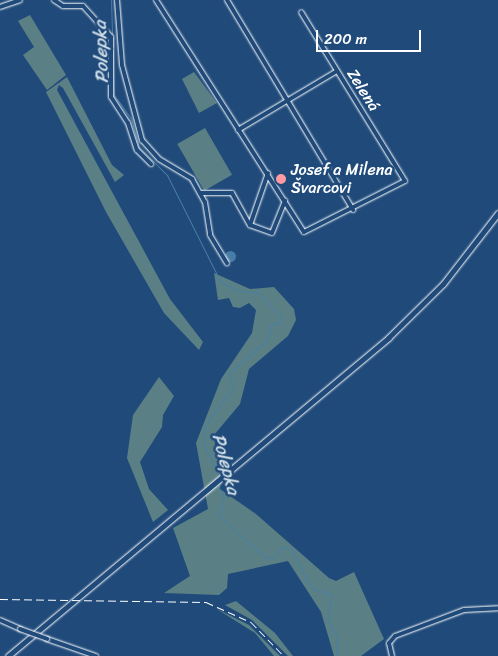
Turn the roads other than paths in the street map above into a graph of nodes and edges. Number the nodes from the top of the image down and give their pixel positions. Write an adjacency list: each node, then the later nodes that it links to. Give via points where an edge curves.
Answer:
1 (20, 0): 8 (street)
2 (54, 0): 7 (street, via 63,6)
3 (86, 0): 7 (street)
4 (117, 0): 12 (street, via 122,65)
5 (156, 0): 13 (street)
6 (227, 0): 11 (street)
7 (83, 6): 12 (street, via 111,37 111,95)
8 (0, 7)
9 (301, 12): 10 (street, Zelená)
10 (337, 70): 11 (street); 18 (street, Zelená, via 405,181)
11 (288, 102): 13 (street); 18 (street)
12 (134, 125): 14 (street, via 137,150); 16 (street, via 150,152 187,174)
13 (238, 130): 15 (street)
14 (151, 164)
15 (268, 173): 17 (street); 20 (street)
16 (200, 193): 20 (street, via 232,193); 21 (street, via 210,235)
17 (285, 200): 18 (street, via 304,232); 20 (street, via 272,233)
18 (353, 210)
19 (498, 214): 24 (main road, via 418,309)
20 (250, 225)
21 (227, 263)
22 (498, 608): 26 (street, via 464,610 395,636 389,643)
23 (0, 620): 25 (street, bridge)
24 (8, 656)
25 (96, 656)
26 (392, 656)

